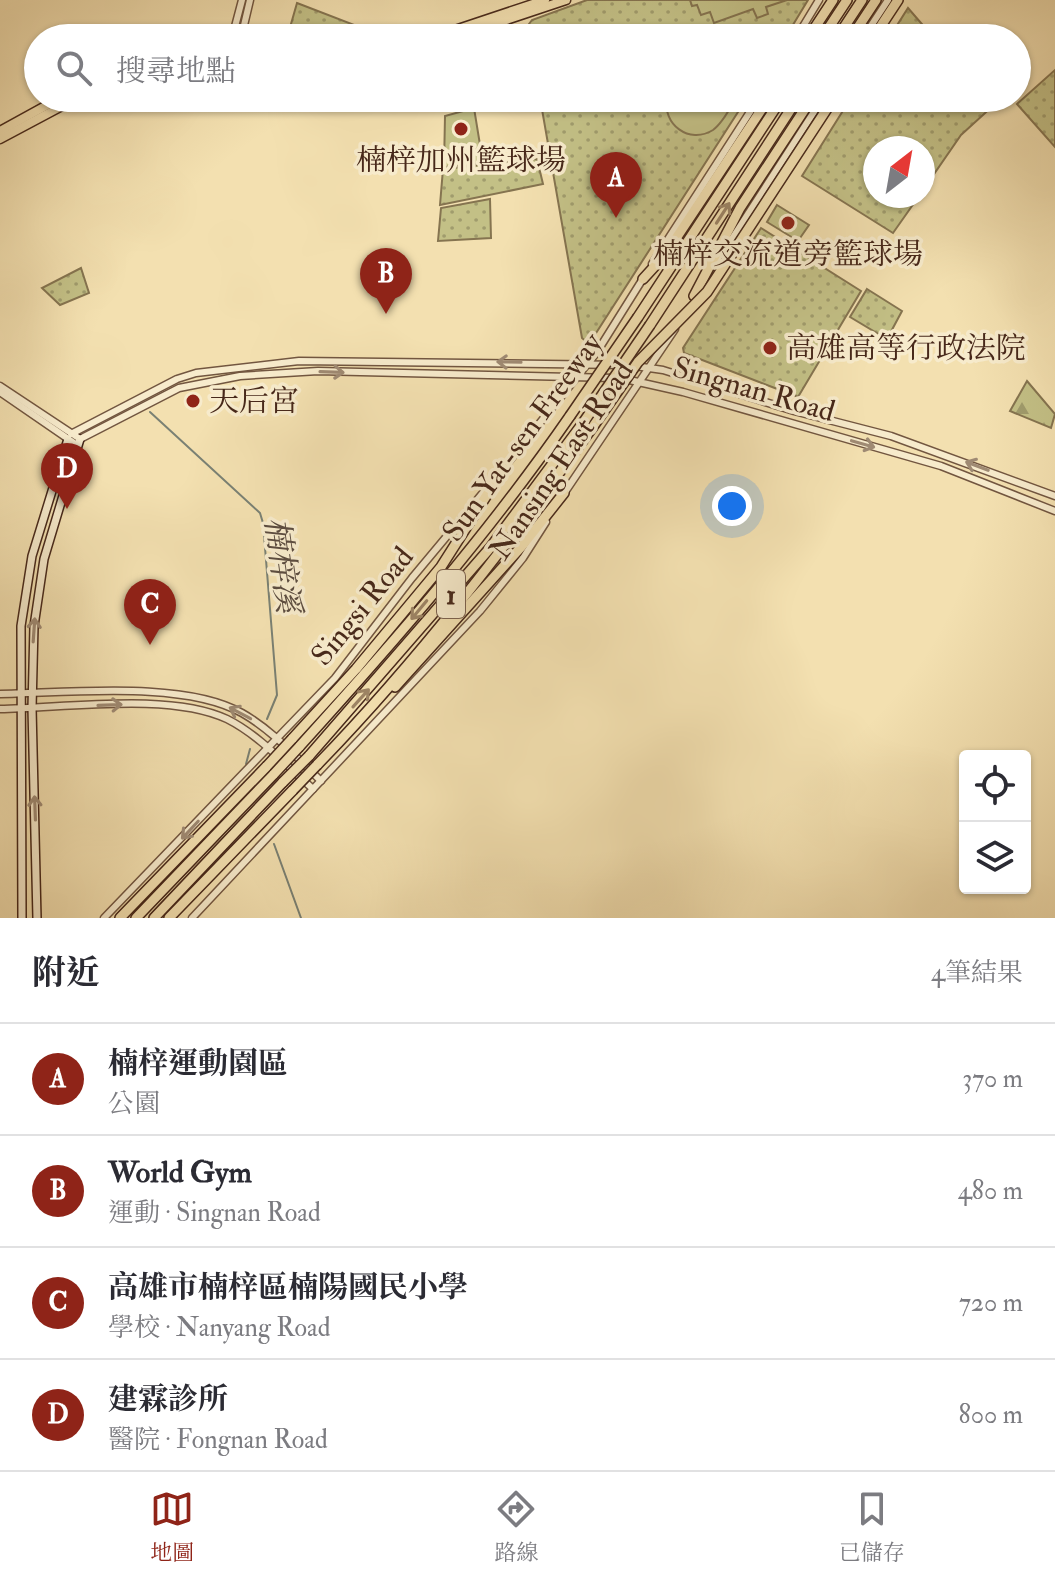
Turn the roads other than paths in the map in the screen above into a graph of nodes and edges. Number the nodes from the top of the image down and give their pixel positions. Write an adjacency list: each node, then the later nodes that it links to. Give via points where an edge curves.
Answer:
1 (242, 0): 13 (street)
2 (250, 0): 14 (street)
3 (545, 0): 12 (main road)
4 (566, 0): 16 (main road)
5 (819, 0): 17 (street)
6 (833, 0): 18 (highway)
7 (847, 0): 19 (highway)
8 (862, 0): 20 (highway)
9 (876, 0): 21 (highway)
10 (888, 0): 22 (street)
11 (898, 0): 23 (highway)
12 (524, 4): 15 (main road)
13 (236, 24)
14 (244, 24)
15 (469, 24)
16 (494, 24)
17 (804, 24)
18 (817, 24)
19 (831, 24)
20 (846, 24)
21 (860, 24)
22 (872, 24)
23 (882, 24)
24 (35, 112): 33 (main road)
25 (51, 112): 34 (main road)
26 (750, 112): 35 (street, Singsi Road)
27 (760, 112): 35 (highway, via 680,234)
28 (773, 112): 58 (highway, Sun Yat-sen Freeway / 1, one-way to 58, bridge, via 570,416 479,539 360,680)
29 (789, 112): 43 (highway, Sun Yat-sen Freeway / 1, one-way to 29, bridge)
30 (803, 112): 36 (highway, via 740,208)
31 (814, 112): 36 (street, Nansing East Road)
32 (825, 112): 43 (highway, bridge, via 707,292 638,362)
33 (0, 131)
34 (0, 139)
35 (643, 279): 37 (street, Singsi Road)
36 (694, 296): 38 (street, Nansing East Road)
37 (586, 363): 38 (street, Singnan Road); 39 (street, Singsi Road); 44 (street, Singnan Road, one-way to 44, via 299,361 190,375 143,394)
38 (651, 367): 40 (street, Nansing East Road); 48 (street, Singnan Road, one-way to 38, via 891,436)
39 (577, 376): 40 (street, Singnan Road); 45 (street, Singnan Road, one-way to 39, via 190,384 240,376 318,371); 46 (street, Singsi Road)
40 (642, 381): 47 (street, Nansing East Road); 49 (street, Singnan Road, one-way to 49, via 941,466)
41 (0, 386): 44 (street)
42 (0, 392): 44 (street)
43 (588, 426): 56 (highway, via 508,543); 68 (highway, Sun Yat-sen Freeway / 1, one-way to 43, bridge, via 309,756)
44 (69, 437): 45 (street); 50 (main road, via 32,556 21,626)
45 (78, 442): 52 (main road, one-way to 45, via 34,626 44,559)
46 (504, 468): 57 (street, Singsi Road, via 335,678); 58 (highway, via 441,567)
47 (564, 493): 56 (highway, via 413,670); 61 (street, Nansing East Road, via 523,558 480,611)
48 (1055, 496)
49 (1055, 511)
50 (19, 693): 51 (street); 52 (street); 55 (main road)
51 (0, 694)
52 (32, 694): 53 (main road); 57 (street, one-way to 52, via 238,711 193,696)
53 (32, 708): 55 (street); 59 (street, one-way to 59, via 179,705 228,719); 64 (main road, one-way to 53)
54 (0, 709): 55 (street)
55 (20, 709): 63 (main road)
56 (361, 720): 69 (highway, bridge)
57 (278, 739): 59 (street, Singsi Road); 61 (street)
58 (296, 743): 60 (highway, Sun Yat-sen Freeway / 1, bridge)
59 (268, 749): 60 (street, Singsi Road); 62 (street)
60 (266, 766): 65 (street, Singsi Road, one-way to 65, via 244,774); 66 (highway); 67 (highway, Sun Yat-sen Freeway / 1)
61 (321, 781): 62 (street, Nansing East Road)
62 (313, 789): 70 (street, Nansing East Road)
63 (22, 918)
64 (37, 918)
65 (104, 918)
66 (120, 918)
67 (136, 918)
68 (154, 918)
69 (169, 918)
70 (192, 918)

